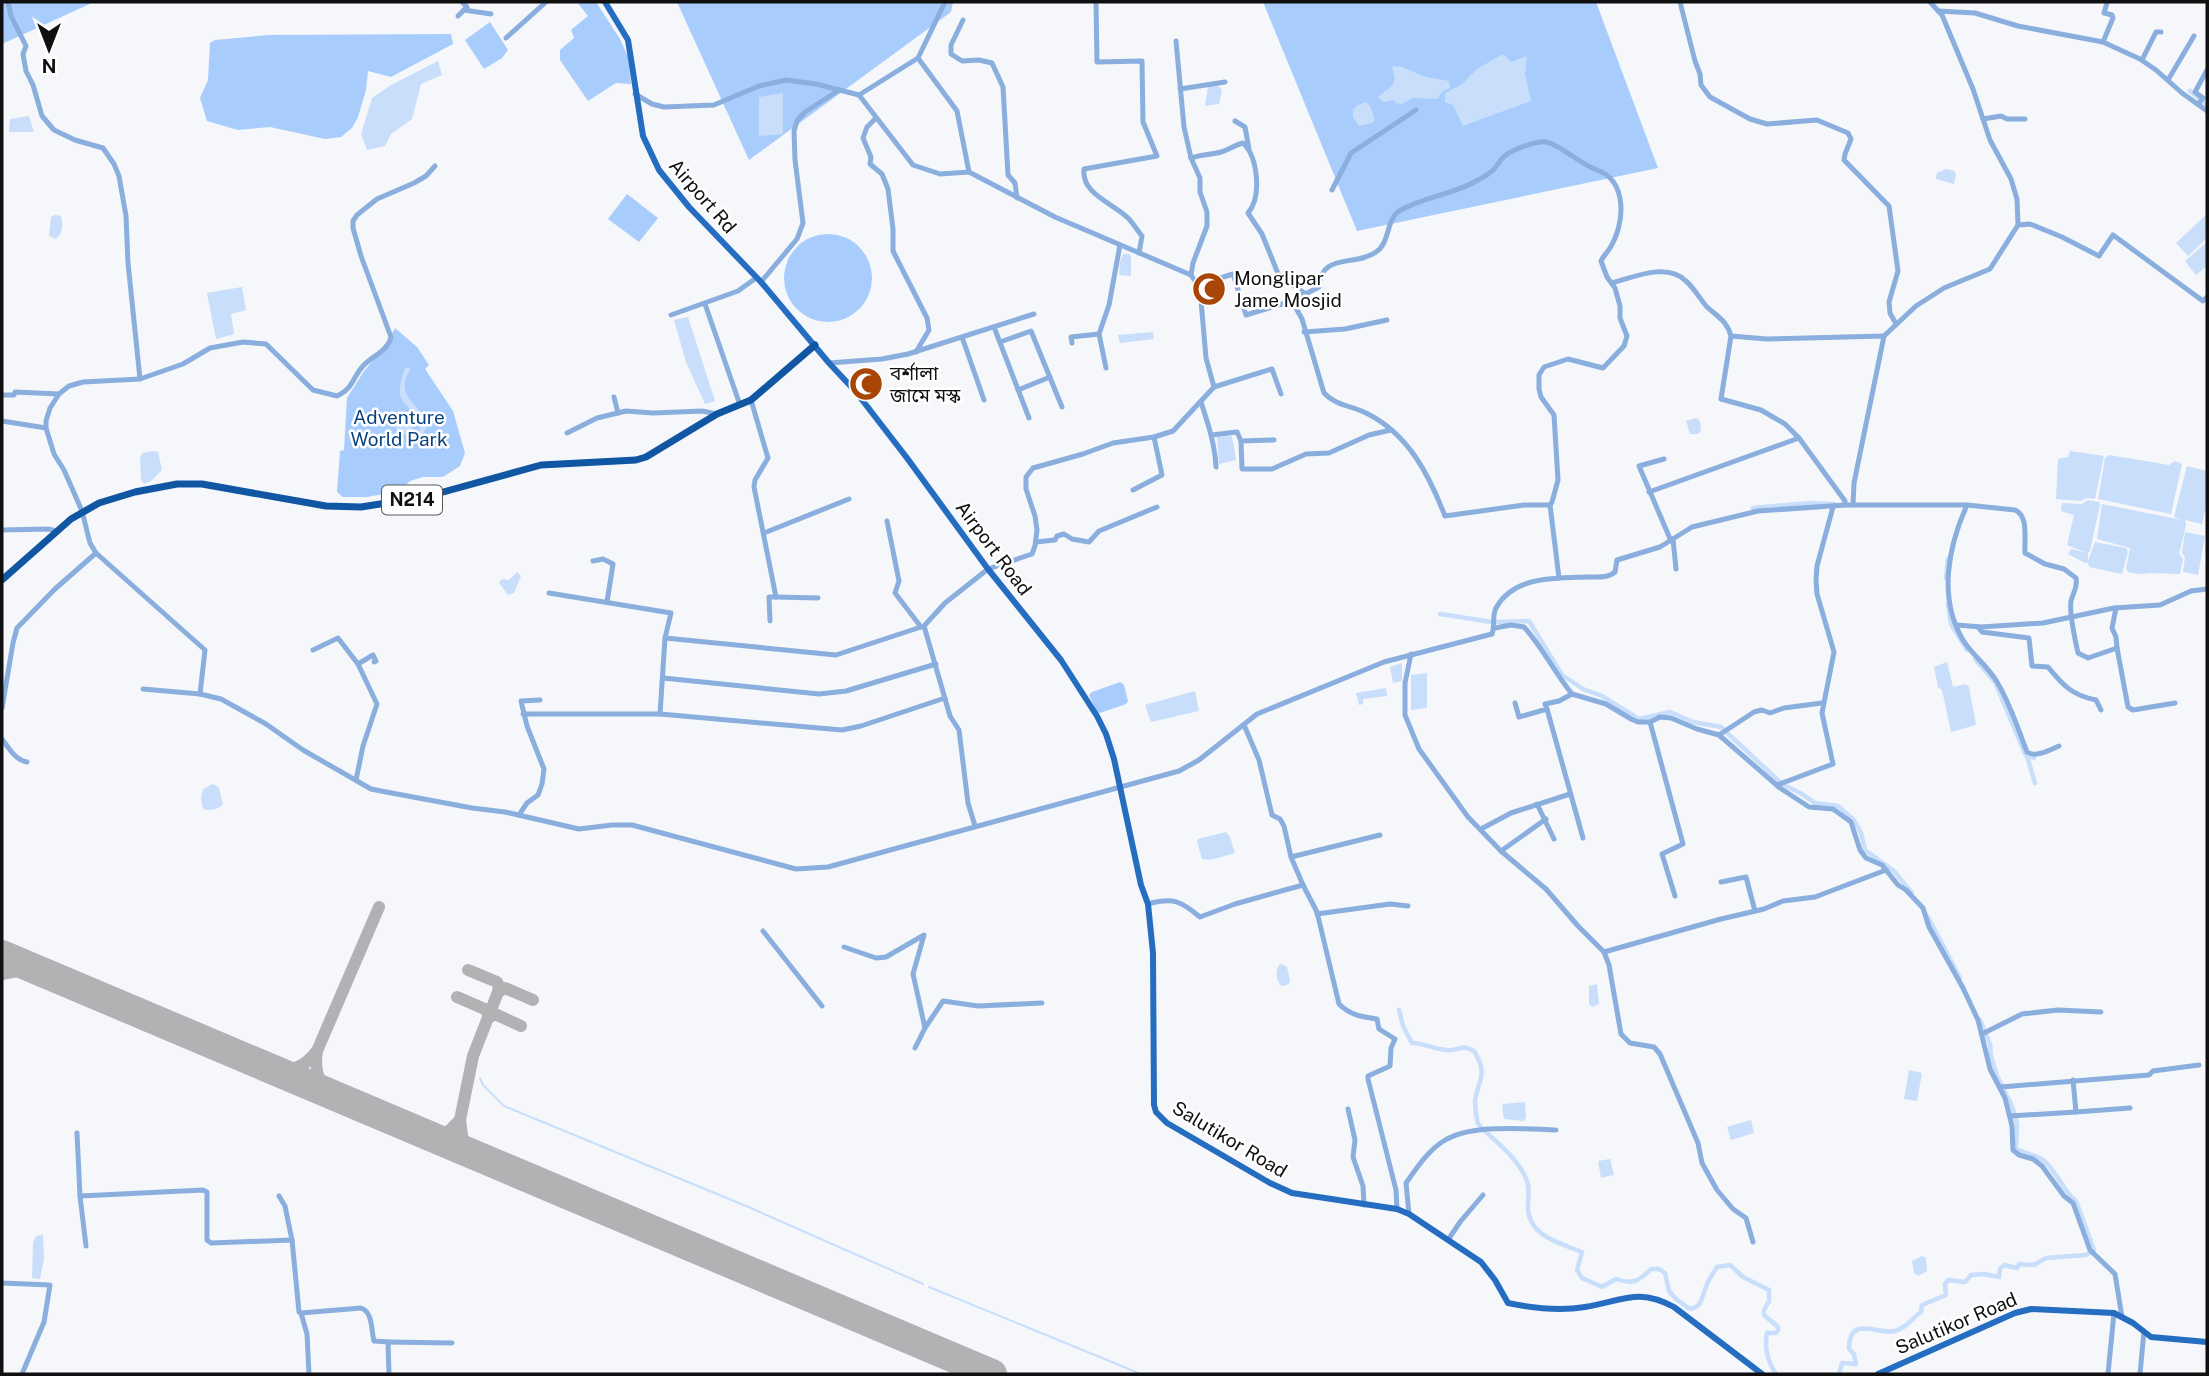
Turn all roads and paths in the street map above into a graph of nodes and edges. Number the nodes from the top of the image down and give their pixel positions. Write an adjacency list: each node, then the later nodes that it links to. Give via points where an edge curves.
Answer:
1 (8, 2): 70 (street, via 26,46 26,71 42,117 54,130 103,148 119,176)
2 (462, 2): 10 (street, via 467,7)
3 (546, 2): 17 (street)
4 (605, 2): 27 (main road, Airport Rd, via 628,40)
5 (946, 2): 20 (street)
6 (1096, 2): 44 (street, via 1097,62 1142,61 1143,122 1157,156 1084,169 1083,177 1098,197 1129,219 1142,236)
7 (1680, 2): 56 (street, via 1701,85 1710,97 1768,124 1817,120 1848,133 1851,139 1844,160 1889,206 1898,271 1889,302)
8 (1930, 2): 11 (street)
9 (2107, 4): 19 (street, via 2104,13 2113,18)
10 (464, 10): 12 (street); 13 (street)
11 (1938, 11): 19 (street, via 1975,13); 33 (street)
12 (491, 14)
13 (458, 16)
14 (963, 20): 41 (street, via 951,54 962,61 992,63 1003,87 1008,175)
15 (2161, 32): 21 (street, via 2156,32)
16 (2194, 36): 23 (street)
17 (506, 38)
18 (1176, 41): 25 (street)
19 (2103, 42): 21 (street)
20 (918, 58): 28 (street); 39 (street, via 957,111)
21 (2142, 60): 23 (street)
22 (2207, 71): 29 (street, via 2195,92 2203,98)
23 (2168, 80): 29 (street)
24 (1225, 82): 25 (street)
25 (1180, 89): 37 (street)
26 (839, 90): 27 (street, via 786,80 714,105 684,107 652,104); 28 (street); 46 (street, via 797,121 795,160 803,223 797,239)
27 (635, 93): 46 (main road, Airport Rd, via 643,136 659,170)
28 (859, 95): 32 (street)
29 (2198, 104): 31 (street)
30 (1416, 110): 40 (street, via 1351,153)
31 (2207, 111)
32 (876, 118): 39 (street, via 913,165 940,174); 66 (street, via 863,138 870,164 882,174 888,189 893,251 929,330)
33 (1983, 119): 34 (street); 42 (street, via 2011,179)
34 (2025, 119)
35 (1235, 121): 36 (street, via 1245,127)
36 (1249, 149): 37 (street, via 1243,143); 49 (street, via 1257,190 1250,219 1262,234 1279,276)
37 (1191, 158): 45 (street, via 1200,178 1207,226)
38 (435, 166): 70 (street, via 414,183 377,199 353,222 360,256 391,337 347,391 337,396 313,390 266,344 243,342 210,348 183,364)
39 (969, 172): 41 (street)
40 (1332, 190)
41 (1017, 198): 43 (street)
42 (2018, 225): 50 (street, via 2030,223 2099,256 2113,235 2203,301); 56 (street, via 1990,269 1944,288)
43 (1119, 245): 44 (street); 59 (street)
44 (1139, 253): 45 (street)
45 (1191, 275): 48 (street)
46 (758, 280): 52 (street); 65 (main road, Airport Rd)
47 (1612, 283): 49 (street, via 1601,261 1618,227 1617,185 1608,175 1542,142 1505,155 1492,171 1466,188 1429,197 1398,212 1377,252 1329,265 1322,271 1319,287); 60 (street, via 1656,271 1680,276 1723,318); 99 (street, via 1627,336 1624,346 1603,368 1568,359 1544,367 1539,375 1541,397 1554,415 1558,480)
48 (1198, 285): 51 (street, via 1233,274 1246,315); 71 (street)
49 (1307, 294): 51 (street)
50 (2207, 298)
51 (1292, 301): 58 (street)
52 (705, 304): 54 (street); 80 (street)
53 (1034, 314): 57 (street)
54 (671, 315)
55 (1387, 320): 58 (street)
56 (1896, 324): 61 (street)
57 (994, 327): 62 (street); 63 (street)
58 (1304, 332): 87 (street, via 1327,397 1367,413)
59 (1099, 334): 64 (street, via 1070,337); 68 (street)
60 (1731, 336): 61 (street); 91 (street, via 1721,399 1761,410)
61 (1884, 336): 101 (street)
62 (962, 337): 66 (street); 78 (street)
63 (1000, 342): 69 (street, via 1031,331); 72 (street)
64 (1072, 343)
65 (815, 345): 67 (main road, Airport Road); 77 (highway, N214)
66 (916, 352): 67 (street)
67 (829, 363): 114 (main road, Airport Road, via 856,392)
68 (1106, 368)
69 (1050, 377): 72 (street); 81 (street)
70 (140, 379): 73 (street, via 83,382)
71 (1214, 387): 74 (street, via 1272,369); 79 (street)
72 (1018, 390): 84 (street)
73 (59, 394): 75 (street); 86 (street)
74 (1281, 394)
75 (2, 395)
76 (614, 397): 82 (street)
77 (751, 400): 80 (highway, N214); 109 (street, via 768,458 754,487)
78 (984, 400)
79 (1200, 402): 89 (street); 90 (street, via 1173,431)
80 (740, 405): 83 (highway, N214)
81 (1062, 407)
82 (618, 413): 83 (street); 88 (street)
83 (717, 414): 105 (highway, N214, via 636,460 541,465 385,505 326,506 192,483 135,492)
84 (1029, 418)
85 (2, 421): 86 (street)
86 (46, 428): 105 (street)
87 (1391, 430): 93 (street, via 1272,469 1242,469); 99 (street, via 1423,467 1444,516)
88 (567, 433)
89 (1212, 435): 93 (street, via 1237,432); 95 (street)
90 (1154, 437): 96 (street, via 1162,475); 111 (street, via 1113,443 1033,468 1026,477 1026,489 1035,516)
91 (1799, 438): 97 (street); 100 (street)
92 (1274, 440): 93 (street)
93 (1241, 441)
94 (1664, 459): 97 (street, via 1639,466)
95 (1216, 467)
96 (1133, 490)
97 (1649, 492): 110 (street)
98 (849, 499): 109 (street)
99 (1550, 505): 116 (street)
100 (1845, 505): 101 (street); 104 (street)
101 (1853, 505): 102 (street)
102 (1967, 505): 124 (street, via 2021,513 2025,553 2076,578); 126 (street, via 1948,564 1950,607)
103 (1157, 507): 111 (street, via 1099,531 1089,542 1064,534)
104 (1833, 507): 110 (street, via 1740,514 1692,527); 144 (street, via 1816,580 1834,652)
105 (82, 511): 108 (highway, N214); 112 (street)
106 (887, 521): 128 (street, via 899,581 895,593)
107 (2, 530): 108 (street)
108 (57, 531): 117 (highway, N214)
109 (764, 533): 120 (street)
110 (1672, 540): 115 (street); 116 (street, via 1617,560 1615,572 1608,576)
111 (1036, 542): 114 (street, via 1032,554)
112 (96, 553): 139 (street, via 205,650); 146 (street, via 17,628)
113 (593, 561): 122 (street, via 613,564)
114 (988, 569): 128 (street); 159 (main road, Airport Road, via 1061,660 1097,716)
115 (1676, 569)
116 (1559, 578): 129 (street, via 1532,581 1508,593 1495,610)
117 (2, 580)
118 (2207, 589): 123 (street, via 2160,605)
119 (549, 593): 122 (street)
120 (776, 597): 121 (street); 125 (street, via 769,597)
121 (818, 598)
122 (607, 602): 130 (street, via 671,613)
123 (2116, 608): 124 (street); 131 (street, via 2112,628)
124 (2073, 617): 127 (street); 131 (street, via 2078,653 2088,658)
125 (769, 621)
126 (1957, 625): 127 (street); 155 (street, via 1964,642 1998,682 2027,752 2037,754)
127 (1978, 626): 148 (street, via 1982,632 2029,638 2032,666 2048,667 2067,689 2096,700)
128 (923, 627): 130 (street, via 836,654); 136 (street)
129 (1495, 628): 133 (street, via 1481,638); 140 (street, via 1524,627)
130 (666, 638): 137 (street)
131 (2117, 648): 145 (street, via 2127,707)
132 (313, 650): 135 (street, via 338,638)
133 (1410, 654): 152 (street, via 1257,714); 165 (street, via 1405,715 1419,749)
134 (374, 662): 135 (street, via 373,655)
135 (358, 664): 157 (street, via 377,704)
136 (936, 664): 137 (street, via 846,691 819,694); 141 (street)
137 (663, 678): 150 (street)
138 (143, 689): 139 (street)
139 (200, 694): 157 (street, via 235,706)
140 (1572, 694): 147 (street, via 1545,704); 151 (street, via 1606,704 1630,719)
141 (945, 698): 150 (street, via 842,730); 164 (street, via 959,730)
142 (540, 700): 149 (street, via 521,701)
143 (1514, 703): 147 (street, via 1518,717)
144 (1822, 703): 153 (street, via 1754,712); 158 (street, via 1833,764)
145 (2175, 703)
146 (2, 708)
147 (1547, 709): 160 (street)
148 (2101, 710)
149 (523, 714): 150 (street); 162 (street, via 544,769 538,795)
150 (660, 715)
151 (1650, 722): 153 (street, via 1660,716); 174 (street, via 1684,844 1662,854)
152 (1244, 725): 159 (street, via 1179,771); 170 (street, via 1259,760 1272,815 1284,826)
153 (1721, 734): 158 (street)
154 (2, 739): 156 (street, via 20,761)
155 (2059, 746)
156 (27, 762)
157 (356, 780): 162 (street, via 381,792)
158 (1779, 784): 171 (street, via 1809,807 1826,807 1852,822 1860,850)
159 (1120, 786): 164 (street); 175 (main road, Salutikor Road)
160 (1570, 794): 161 (street); 167 (street)
161 (1537, 804): 163 (street); 165 (street)
162 (520, 815): 164 (street, via 579,829 632,825 796,869 828,867)
163 (1546, 819): 168 (street); 169 (street)
164 (975, 826)
165 (1481, 829): 169 (street)
166 (1380, 835): 170 (street)
167 (1583, 838)
168 (1554, 839)
169 (1501, 851): 181 (street, via 1546,889)
170 (1291, 857): 173 (street)
171 (1886, 870): 177 (street, via 1815,897); 186 (street, via 1923,908)
172 (1721, 882): 177 (street, via 1746,877)
173 (1303, 885): 175 (street, via 1200,917 1176,901); 178 (street)
174 (1675, 896)
175 (1148, 904): 200 (main road, Salutikor Road, via 1156,1112 1167,1124 1280,1188)
176 (1408, 906): 178 (street, via 1390,904)
177 (1755, 911): 181 (street)
178 (1317, 914): 201 (street, via 1339,1004 1356,1016 1377,1019 1379,1029 1395,1040 1390,1066 1368,1079)
179 (763, 932): 183 (street)
180 (844, 947): 185 (street, via 886,957 924,935 913,974)
181 (1604, 952): 205 (street, via 1621,1034 1630,1043 1654,1047 1660,1054 1702,1163 1717,1190 1746,1218)
182 (1042, 1003): 185 (street, via 978,1006 943,1001)
183 (822, 1006)
184 (2101, 1012): 186 (street, via 2022,1014)
185 (925, 1028): 187 (street)
186 (1982, 1034): 190 (street, via 1990,1069)
187 (915, 1048)
188 (2199, 1065): 189 (street)
189 (2073, 1080): 190 (street); 193 (street)
190 (2001, 1087): 194 (street)
191 (2130, 1108): 193 (street)
192 (1348, 1109): 200 (street)
193 (2076, 1112): 194 (street)
194 (2010, 1116): 210 (street, via 2013,1150 2042,1166 2073,1203 2092,1252 2115,1275)
195 (1556, 1130): 202 (street, via 1475,1129 1444,1140 1406,1184)
196 (77, 1133): 198 (street)
197 (1483, 1195): 204 (street)
198 (80, 1196): 203 (street, via 203,1190 207,1192 211,1243); 206 (street)
199 (279, 1196): 203 (street)
200 (1364, 1205): 201 (main road, Salutikor Road)
201 (1397, 1209): 202 (main road, Salutikor Road)
202 (1409, 1214): 204 (main road, Salutikor Road)
203 (292, 1240): 208 (street)
204 (1448, 1240): 218 (main road, Salutikor Road, via 1481,1262 1508,1303 1571,1309 1637,1295 1659,1299)
205 (1753, 1242)
206 (86, 1246)
207 (2, 1283): 215 (street, via 50,1285 44,1322)
208 (301, 1313): 212 (street, via 361,1308 369,1314 374,1341); 216 (street)
209 (2114, 1313): 210 (main road, Salutikor Road); 219 (main road, Salutikor Road, via 2023,1310); 220 (street)
210 (2123, 1317): 211 (main road, Salutikor Road)
211 (2144, 1331): 213 (main road, Salutikor Road, via 2151,1336); 221 (street)
212 (388, 1342): 214 (street); 217 (street)
213 (2207, 1342)
214 (452, 1343)
215 (22, 1374)
216 (309, 1374)
217 (389, 1374)
218 (1762, 1374)
219 (1878, 1374)
220 (2108, 1374)
221 (2140, 1374)

